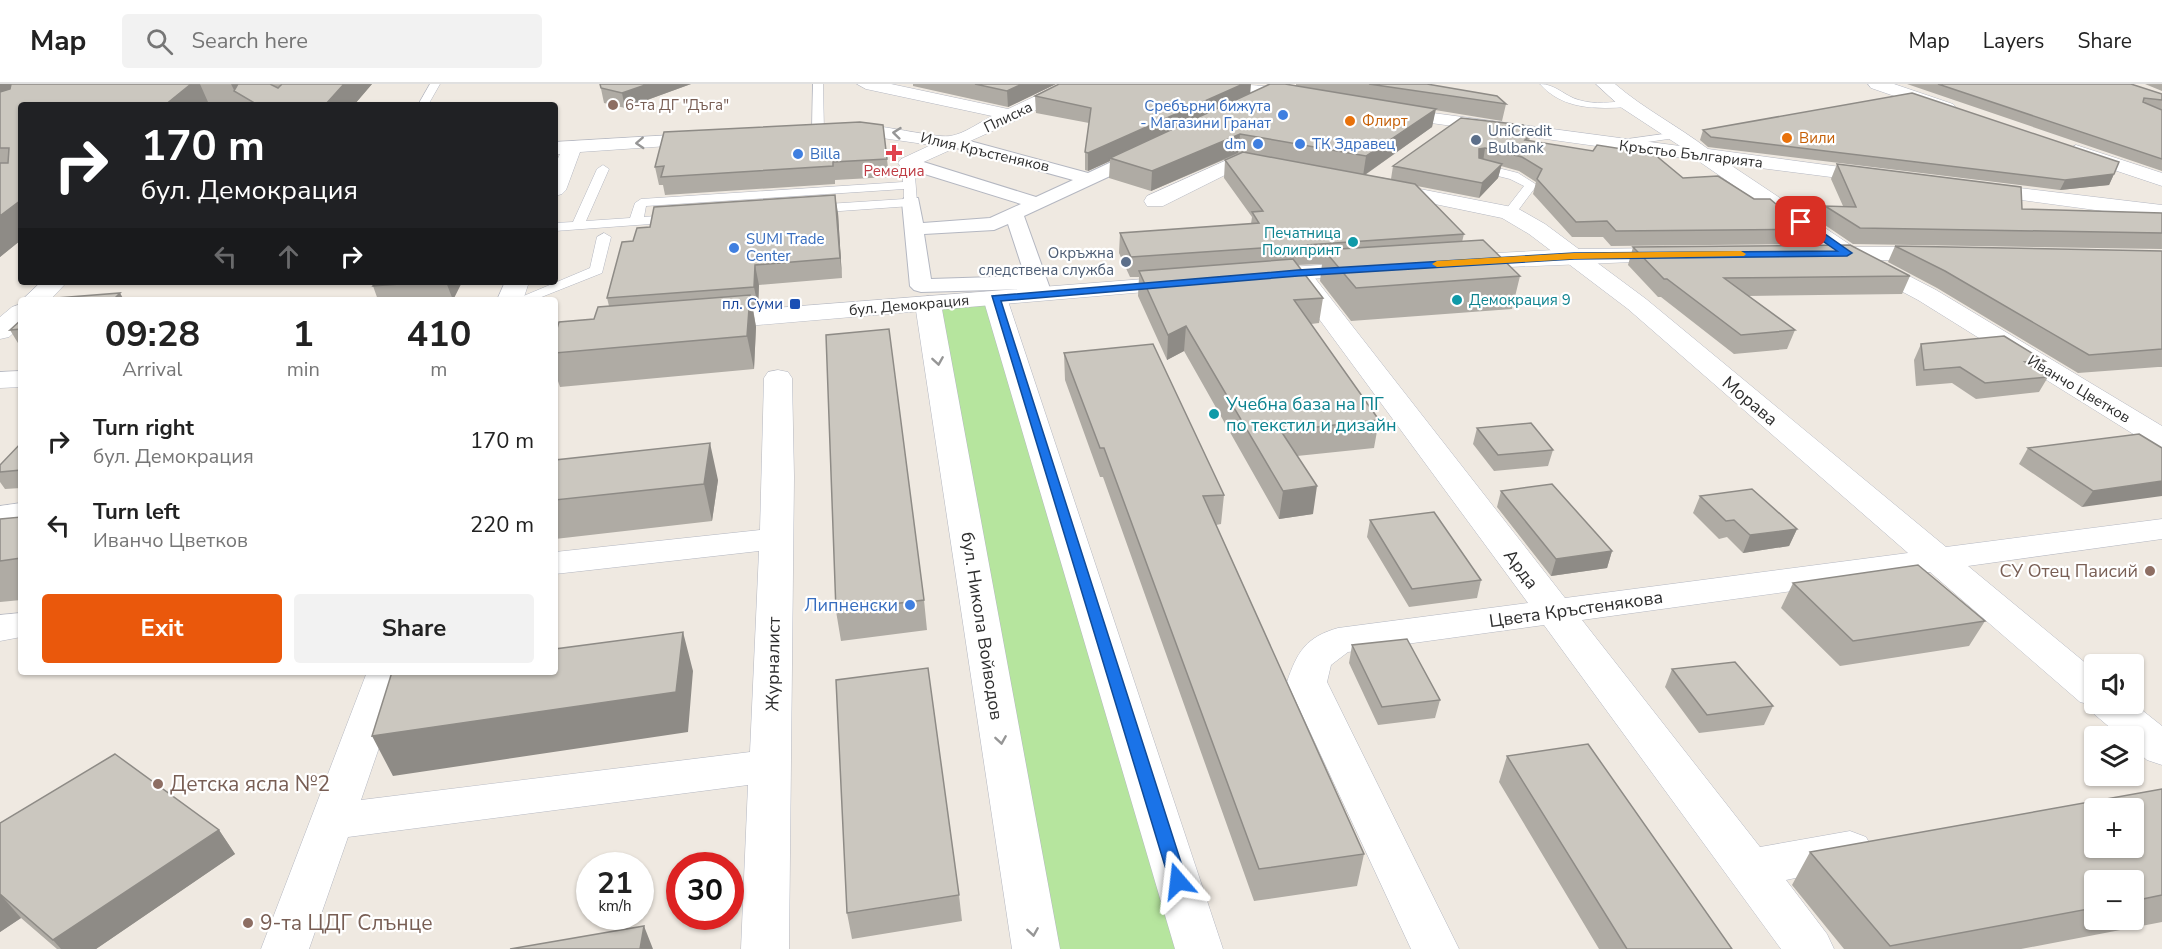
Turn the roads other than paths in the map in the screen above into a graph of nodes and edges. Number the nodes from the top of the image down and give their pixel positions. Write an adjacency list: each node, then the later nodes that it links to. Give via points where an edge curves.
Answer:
1 (435, 84): 12 (lane)
2 (818, 84): 19 (lane)
3 (866, 84): 17 (street)
4 (1075, 84): 17 (street, Плиска)
5 (1221, 84): 10 (street)
6 (1294, 84): 10 (street)
7 (1545, 84): 13 (lane, via 1561,98 1580,105)
8 (1605, 84): 13 (street, Иванчо Цветков)
9 (1876, 92): 16 (street, via 1909,95)
10 (1274, 93): 11 (street); 14 (street)
11 (1319, 101)
12 (425, 102)
13 (1628, 104): 20 (street, Иванчо Цветков)
14 (1242, 108)
15 (1364, 108): 18 (street, Кръстьо Българията)
16 (1964, 113)
17 (1013, 114): 24 (street, Плиска)
18 (1454, 123): 22 (street); 26 (street, Кръстьо Българията)
19 (818, 132): 21 (street, Илия Кръстеняков); 24 (street, Илия Кръстеняков, one-way to 19, via 882,132)
20 (1690, 133): 26 (lane); 29 (street, Иванчо Цветков)
21 (794, 134)
22 (1435, 137)
23 (725, 138): 28 (street, one-way to 28)
24 (955, 142): 30 (street, Плиска); 36 (street, Илия Кръстеняков)
25 (1166, 144): 36 (street)
26 (1613, 144): 29 (street, Кръстьо Българията)
27 (2063, 147): 38 (street)
28 (563, 148): 35 (street)
29 (1704, 156): 37 (street, Кръстьо Българията); 53 (street, Иванчо Цветков)
30 (908, 163): 40 (lane); 42 (street)
31 (1482, 168): 45 (lane, via 1531,185)
32 (603, 169): 49 (lane)
33 (1292, 171): 41 (street, via 1238,161)
34 (1387, 171): 45 (street, Морава, via 1368,185)
35 (558, 174)
36 (1090, 179): 42 (street)
37 (1891, 179)
38 (2162, 180)
39 (1962, 188): 44 (street)
40 (910, 193): 43 (lane); 48 (lane, via 641,203); 51 (street)
41 (1155, 201)
42 (1038, 203): 46 (street)
43 (803, 209)
44 (2162, 212)
45 (1509, 213): 57 (street, Морава)
46 (1014, 214): 51 (street, via 994,224); 64 (street)
47 (696, 217): 48 (lane)
48 (636, 221): 49 (lane)
49 (578, 225): 50 (lane)
50 (558, 227)
51 (914, 229): 65 (street)
52 (604, 237): 67 (lane, via 597,270)
53 (1847, 253): 54 (street); 56 (street); 75 (street, Иванчо Цветков, via 1926,295)
54 (1795, 254)
55 (1701, 255): 57 (street)
56 (1963, 255)
57 (1574, 256): 58 (street); 80 (street, Морава, via 1637,304)
58 (1441, 264)
59 (1394, 267): 60 (street)
60 (1298, 273): 61 (street); 82 (street, Арда)
61 (1240, 278)
62 (1205, 281): 64 (street, бул. Демокрация)
63 (52, 285): 66 (street)
64 (1039, 288): 65 (street); 68 (street, бул. Демокрация)
65 (925, 295): 68 (street, бул. Демокрация); 70 (street, бул. Демокрация); 95 (street, бул. Никола Войводов, one-way to 95)
66 (38, 297)
67 (529, 297)
68 (995, 298): 96 (street)
69 (18, 315): 71 (street)
70 (684, 324)
71 (0, 331)
72 (778, 378): 79 (street, Журналист)
73 (18, 379): 74 (street)
74 (0, 381)
75 (2162, 439)
76 (18, 513): 77 (street)
77 (0, 516)
78 (2162, 529): 80 (street, Цвета Кръстенякова)
79 (776, 539): 81 (street); 89 (street, Журналист)
80 (1936, 558): 82 (street, Цвета Кръстенякова); 86 (street, Морава)
81 (558, 563)
82 (1554, 612): 92 (street, Арда); 97 (street, Цвета Кръстенякова, via 1338,641 1314,658 1307,682)
83 (18, 625): 84 (street)
84 (0, 628)
85 (385, 675): 90 (street)
86 (2084, 684)
87 (2120, 714): 88 (street)
88 (2162, 749)
89 (771, 766): 90 (street); 94 (street, Журналист)
90 (333, 821): 93 (street)
91 (1891, 843): 92 (street)
92 (1749, 868): 98 (street, Арда)
93 (285, 949)
94 (765, 949)
95 (1036, 949)
96 (1199, 949)
97 (1435, 949)
98 (1810, 949)

